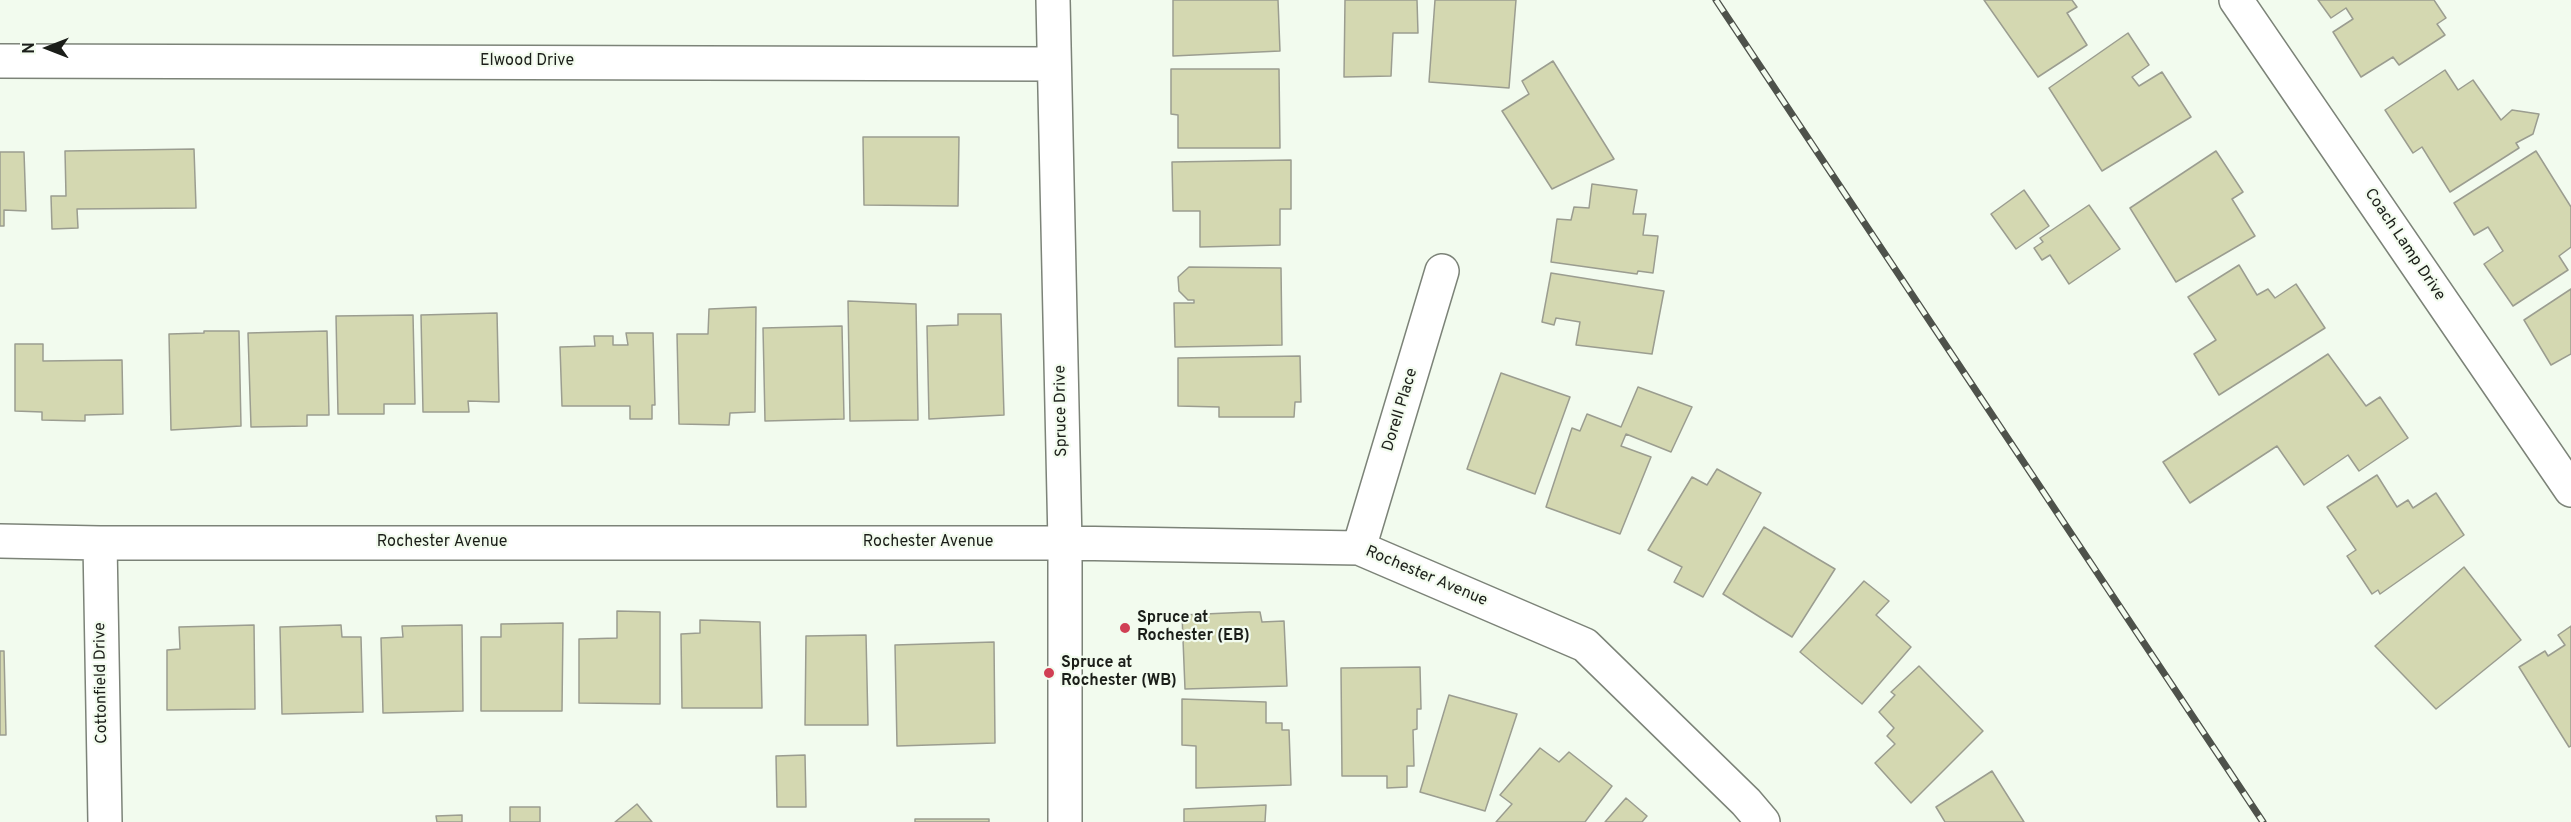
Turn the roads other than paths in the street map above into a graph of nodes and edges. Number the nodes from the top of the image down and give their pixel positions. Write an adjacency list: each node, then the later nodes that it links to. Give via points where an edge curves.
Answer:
1 (1053, 0): 4 (street, Spruce Drive)
2 (2236, 0): 6 (street, Coach Lamp Drive)
3 (0, 61): 4 (street, Elwood Drive)
4 (1053, 64): 9 (street, Spruce Drive)
5 (1443, 271): 10 (street, Dorell Place)
6 (2571, 490)
7 (0, 541): 8 (street, Rochester Avenue)
8 (100, 543): 9 (street, Rochester Avenue); 11 (street, Cottonfield Drive)
9 (1065, 543): 10 (street, Rochester Avenue); 12 (street, Spruce Drive)
10 (1359, 548): 13 (street, Rochester Avenue, via 1585,645)
11 (105, 822)
12 (1065, 822)
13 (1763, 822)

